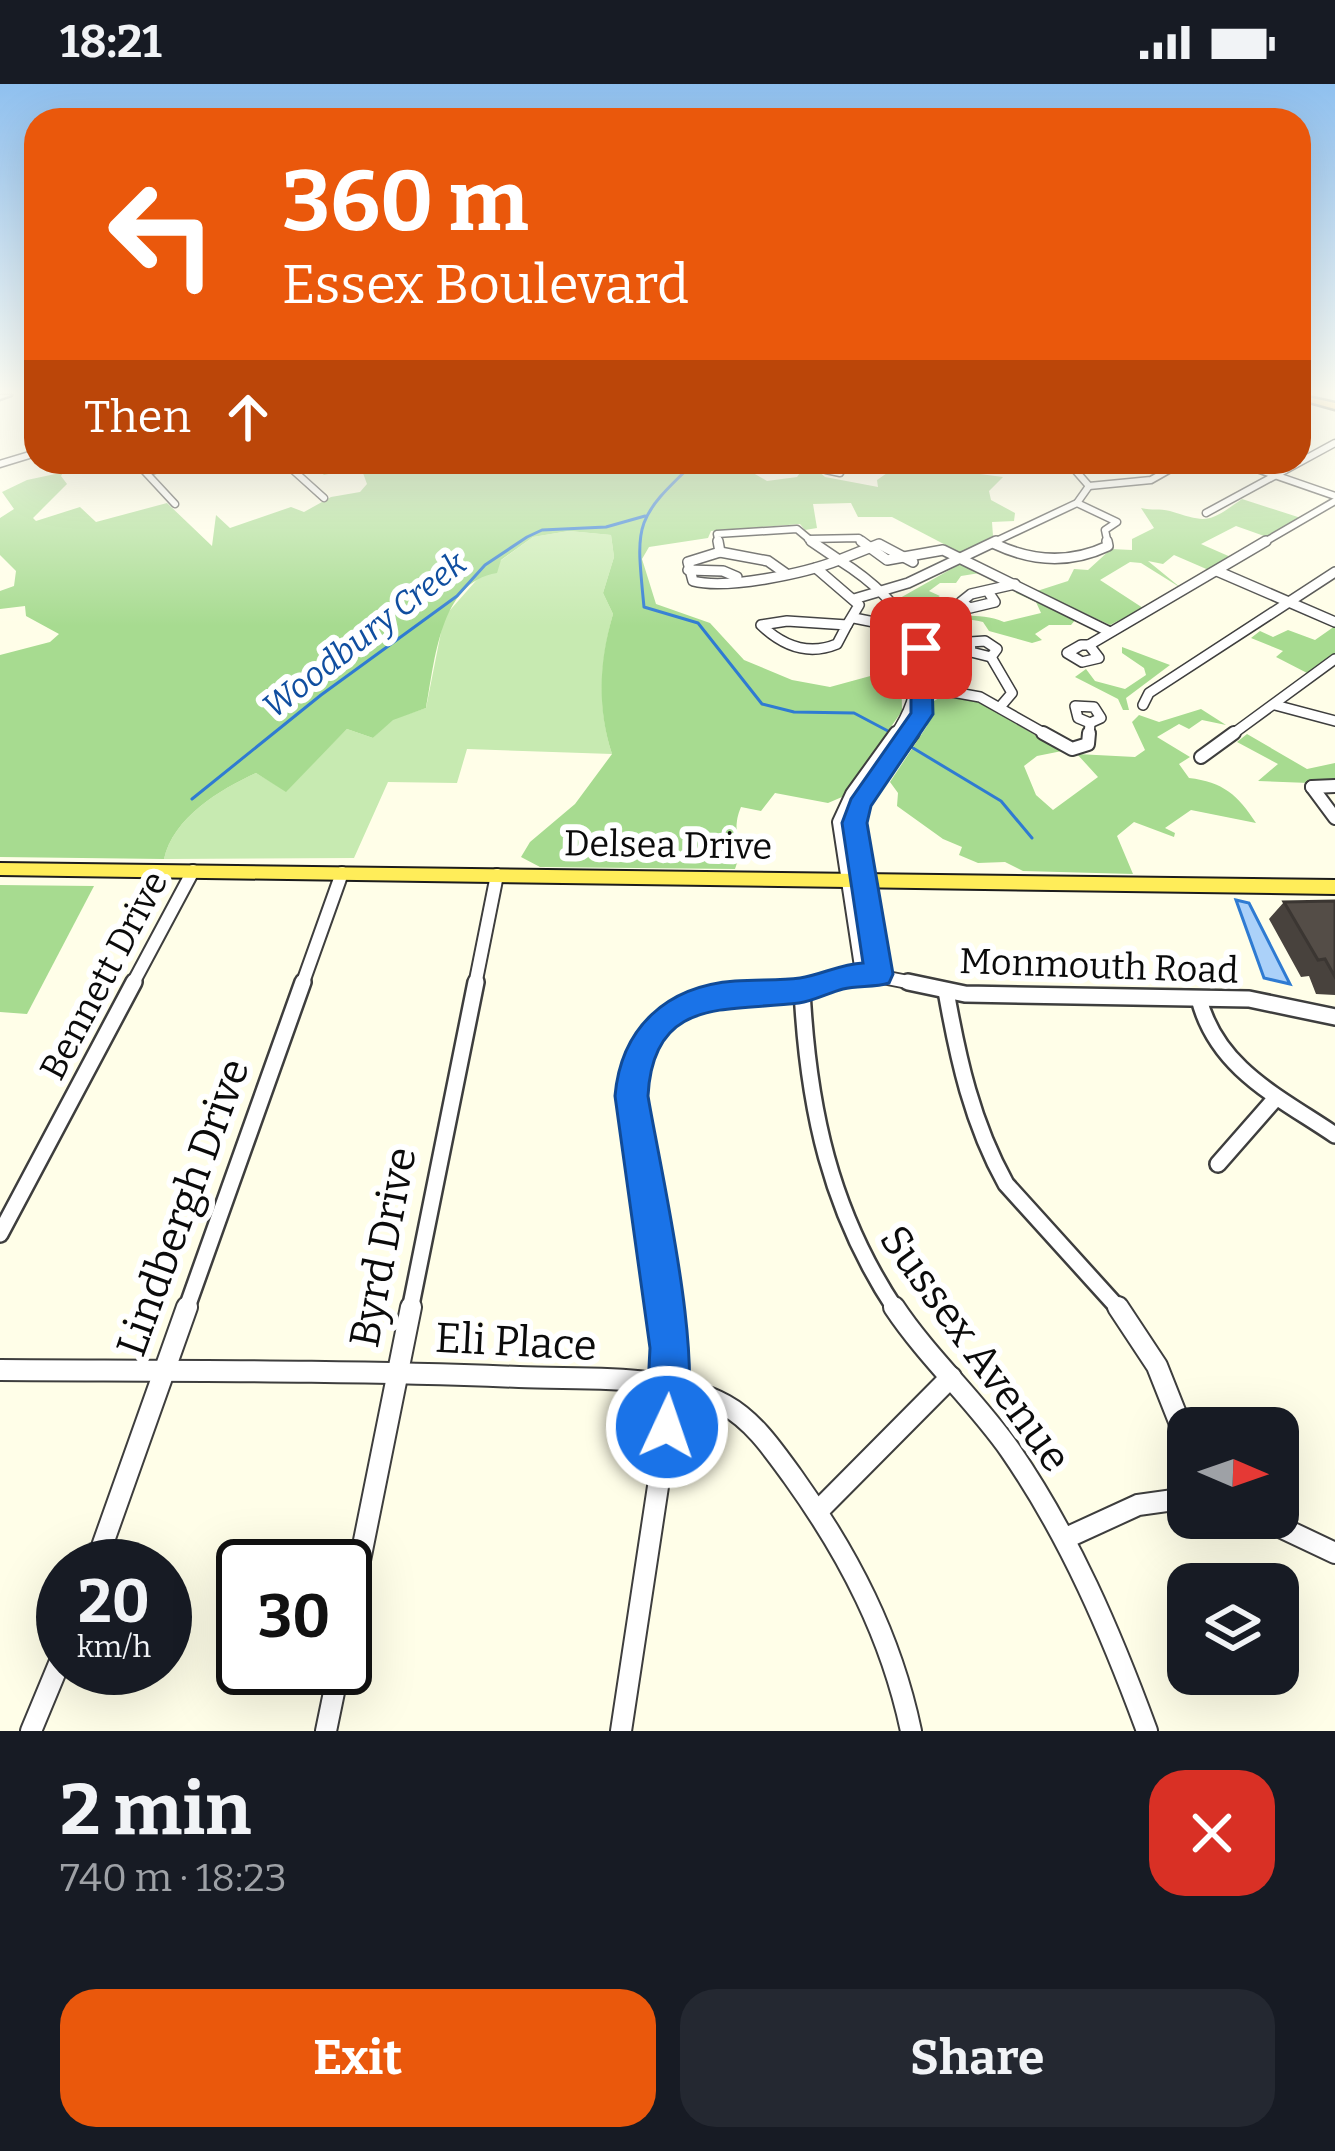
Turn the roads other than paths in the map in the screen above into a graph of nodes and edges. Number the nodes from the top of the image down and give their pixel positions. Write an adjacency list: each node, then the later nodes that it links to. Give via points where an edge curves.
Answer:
1 (149, 474): 12 (street)
2 (297, 474): 9 (street)
3 (1079, 474): 8 (street)
4 (1164, 474): 8 (street, via 1130,486)
5 (1270, 474): 7 (street)
6 (1279, 474): 7 (street)
7 (1276, 476): 10 (street); 13 (street)
8 (1089, 486): 11 (street)
9 (324, 498)
10 (1335, 499): 22 (street)
11 (1077, 503): 16 (street); 16 (street, via 1117,522 1105,530 1108,546 1090,557 1030,560)
12 (176, 504)
13 (1206, 513)
14 (793, 530): 15 (street); 18 (street, via 717,534); 20 (street)
15 (808, 539): 17 (street, via 859,538); 20 (street)
16 (995, 544): 19 (street)
17 (866, 549): 19 (street, via 893,562 941,550); 20 (street)
18 (720, 552): 24 (street, via 768,561); 24 (street, via 691,560 688,570)
19 (962, 559): 25 (street); 26 (street)
20 (836, 561): 21 (street); 26 (street)
21 (816, 568): 24 (street); 28 (street)
22 (1217, 571): 29 (street); 33 (street)
23 (1335, 572): 29 (street)
24 (785, 573)
25 (1015, 584): 27 (street); 33 (street)
26 (879, 592): 28 (street); 32 (street); 37 (street, via 914,628 923,656)
27 (989, 593)
28 (854, 599): 30 (street)
29 (1290, 602): 31 (street); 38 (street, via 1149,693)
30 (850, 621): 30 (street, via 800,625 779,618 760,625 787,645 819,650 838,644); 32 (street)
31 (1335, 622)
32 (903, 630): 37 (street)
33 (1110, 632): 34 (street)
34 (1089, 645)
35 (992, 656): 40 (street, via 1012,693)
36 (1335, 658): 39 (street)
37 (920, 686): 40 (street); 50 (street, via 918,723 856,812); 50 (street, via 903,729 842,813)
38 (1143, 705)
39 (1275, 705): 41 (street); 43 (street)
40 (1000, 707): 42 (street, via 1072,749 1088,744)
41 (1335, 721)
42 (1090, 723)
43 (1201, 757)
44 (1335, 786): 45 (street, via 1312,787)
45 (1335, 818)
46 (0, 869): 47 (main road, Delsea Drive)
47 (193, 871): 48 (main road, Delsea Drive); 60 (street, Bennett Drive)
48 (342, 873): 49 (main road, Delsea Drive); 61 (street, Lindbergh Drive)
49 (497, 875): 50 (main road, Delsea Drive); 63 (street, Byrd Drive)
50 (854, 880): 51 (main road, Delsea Drive); 52 (street)
51 (1335, 887)
52 (870, 974): 53 (street); 54 (street, Monmouth Road)
53 (802, 990): 64 (street, Sussex Avenue, via 810,1100 830,1188 866,1266); 65 (street, via 688,1002 644,1043 633,1074)
54 (946, 991): 55 (street, Monmouth Road); 66 (street, via 973,1114 995,1167 1154,1353)
55 (1199, 999): 56 (street, Monmouth Road, via 1280,1002); 57 (street, via 1211,1034)
56 (1335, 1017)
57 (1275, 1099): 58 (street); 59 (street)
58 (1335, 1135)
59 (1218, 1164)
60 (0, 1234)
61 (166, 1368): 62 (street, Eli Place); 63 (street, Eli Place); 71 (street, Lindbergh Drive)
62 (0, 1370)
63 (397, 1372): 65 (street, Eli Place); 72 (street, Byrd Drive)
64 (951, 1377): 68 (street); 70 (street, Sussex Avenue)
65 (669, 1384): 68 (street, Eli Place, via 731,1408); 78 (street)
66 (1174, 1407)
67 (1167, 1501): 70 (street, via 1138,1505)
68 (818, 1511): 79 (street, Eli Place, via 875,1613)
69 (1299, 1536): 73 (street)
70 (1066, 1538): 80 (street, Sussex Avenue)
71 (105, 1539)
72 (364, 1539)
73 (1335, 1553)
74 (46, 1695): 76 (street)
75 (333, 1695): 77 (street)
76 (31, 1731)
77 (326, 1731)
78 (621, 1731)
79 (911, 1731)
80 (1147, 1731)

